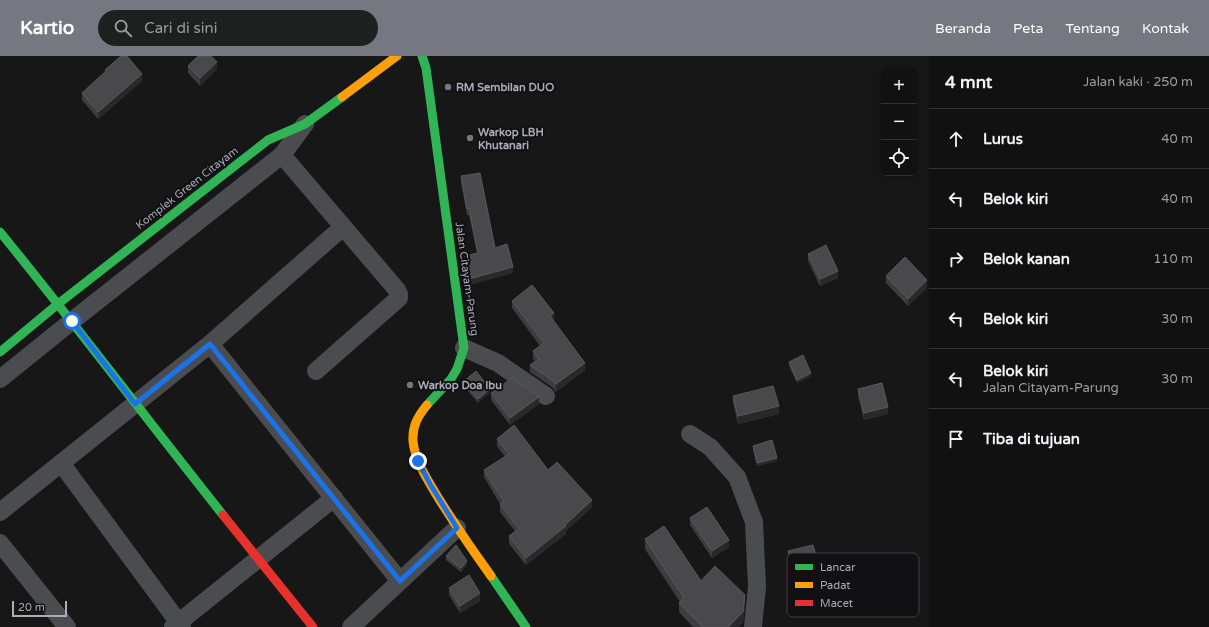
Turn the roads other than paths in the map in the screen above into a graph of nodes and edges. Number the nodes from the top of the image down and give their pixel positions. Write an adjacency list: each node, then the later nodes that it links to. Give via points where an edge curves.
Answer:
1 (397, 56): 3 (street, Komplek Green Citayam)
2 (422, 56): 10 (street, Jalan Citayam-Parung, via 426,68)
3 (305, 124): 4 (street); 7 (street, Komplek Green Citayam, via 268,140)
4 (282, 155): 5 (street); 8 (street)
5 (343, 227): 9 (street); 12 (street, via 397,290 399,298)
6 (2, 238): 7 (street)
7 (58, 304): 8 (street); 11 (street, Komplek Green Citayam)
8 (72, 321): 13 (street); 15 (street)
9 (210, 344): 15 (street); 18 (street)
10 (464, 348): 14 (street, via 498,363); 20 (street, Jalan Citayam-Parung, via 451,379 421,412 414,424 413,441 418,461)
11 (0, 352)
12 (316, 371)
13 (0, 379)
14 (546, 396)
15 (135, 404): 17 (street); 22 (street)
16 (690, 434): 29 (street, via 710,447 737,477 754,522 757,587)
17 (61, 463): 19 (street); 24 (street)
18 (334, 498): 22 (street); 23 (street)
19 (0, 512)
20 (457, 528): 23 (street); 28 (street, Jalan Citayam-Parung)
21 (0, 543): 25 (street)
22 (258, 559): 24 (street); 26 (street)
23 (400, 581): 27 (street)
24 (178, 626)
25 (67, 627)
26 (313, 627)
27 (351, 627)
28 (526, 627)
29 (753, 627)

